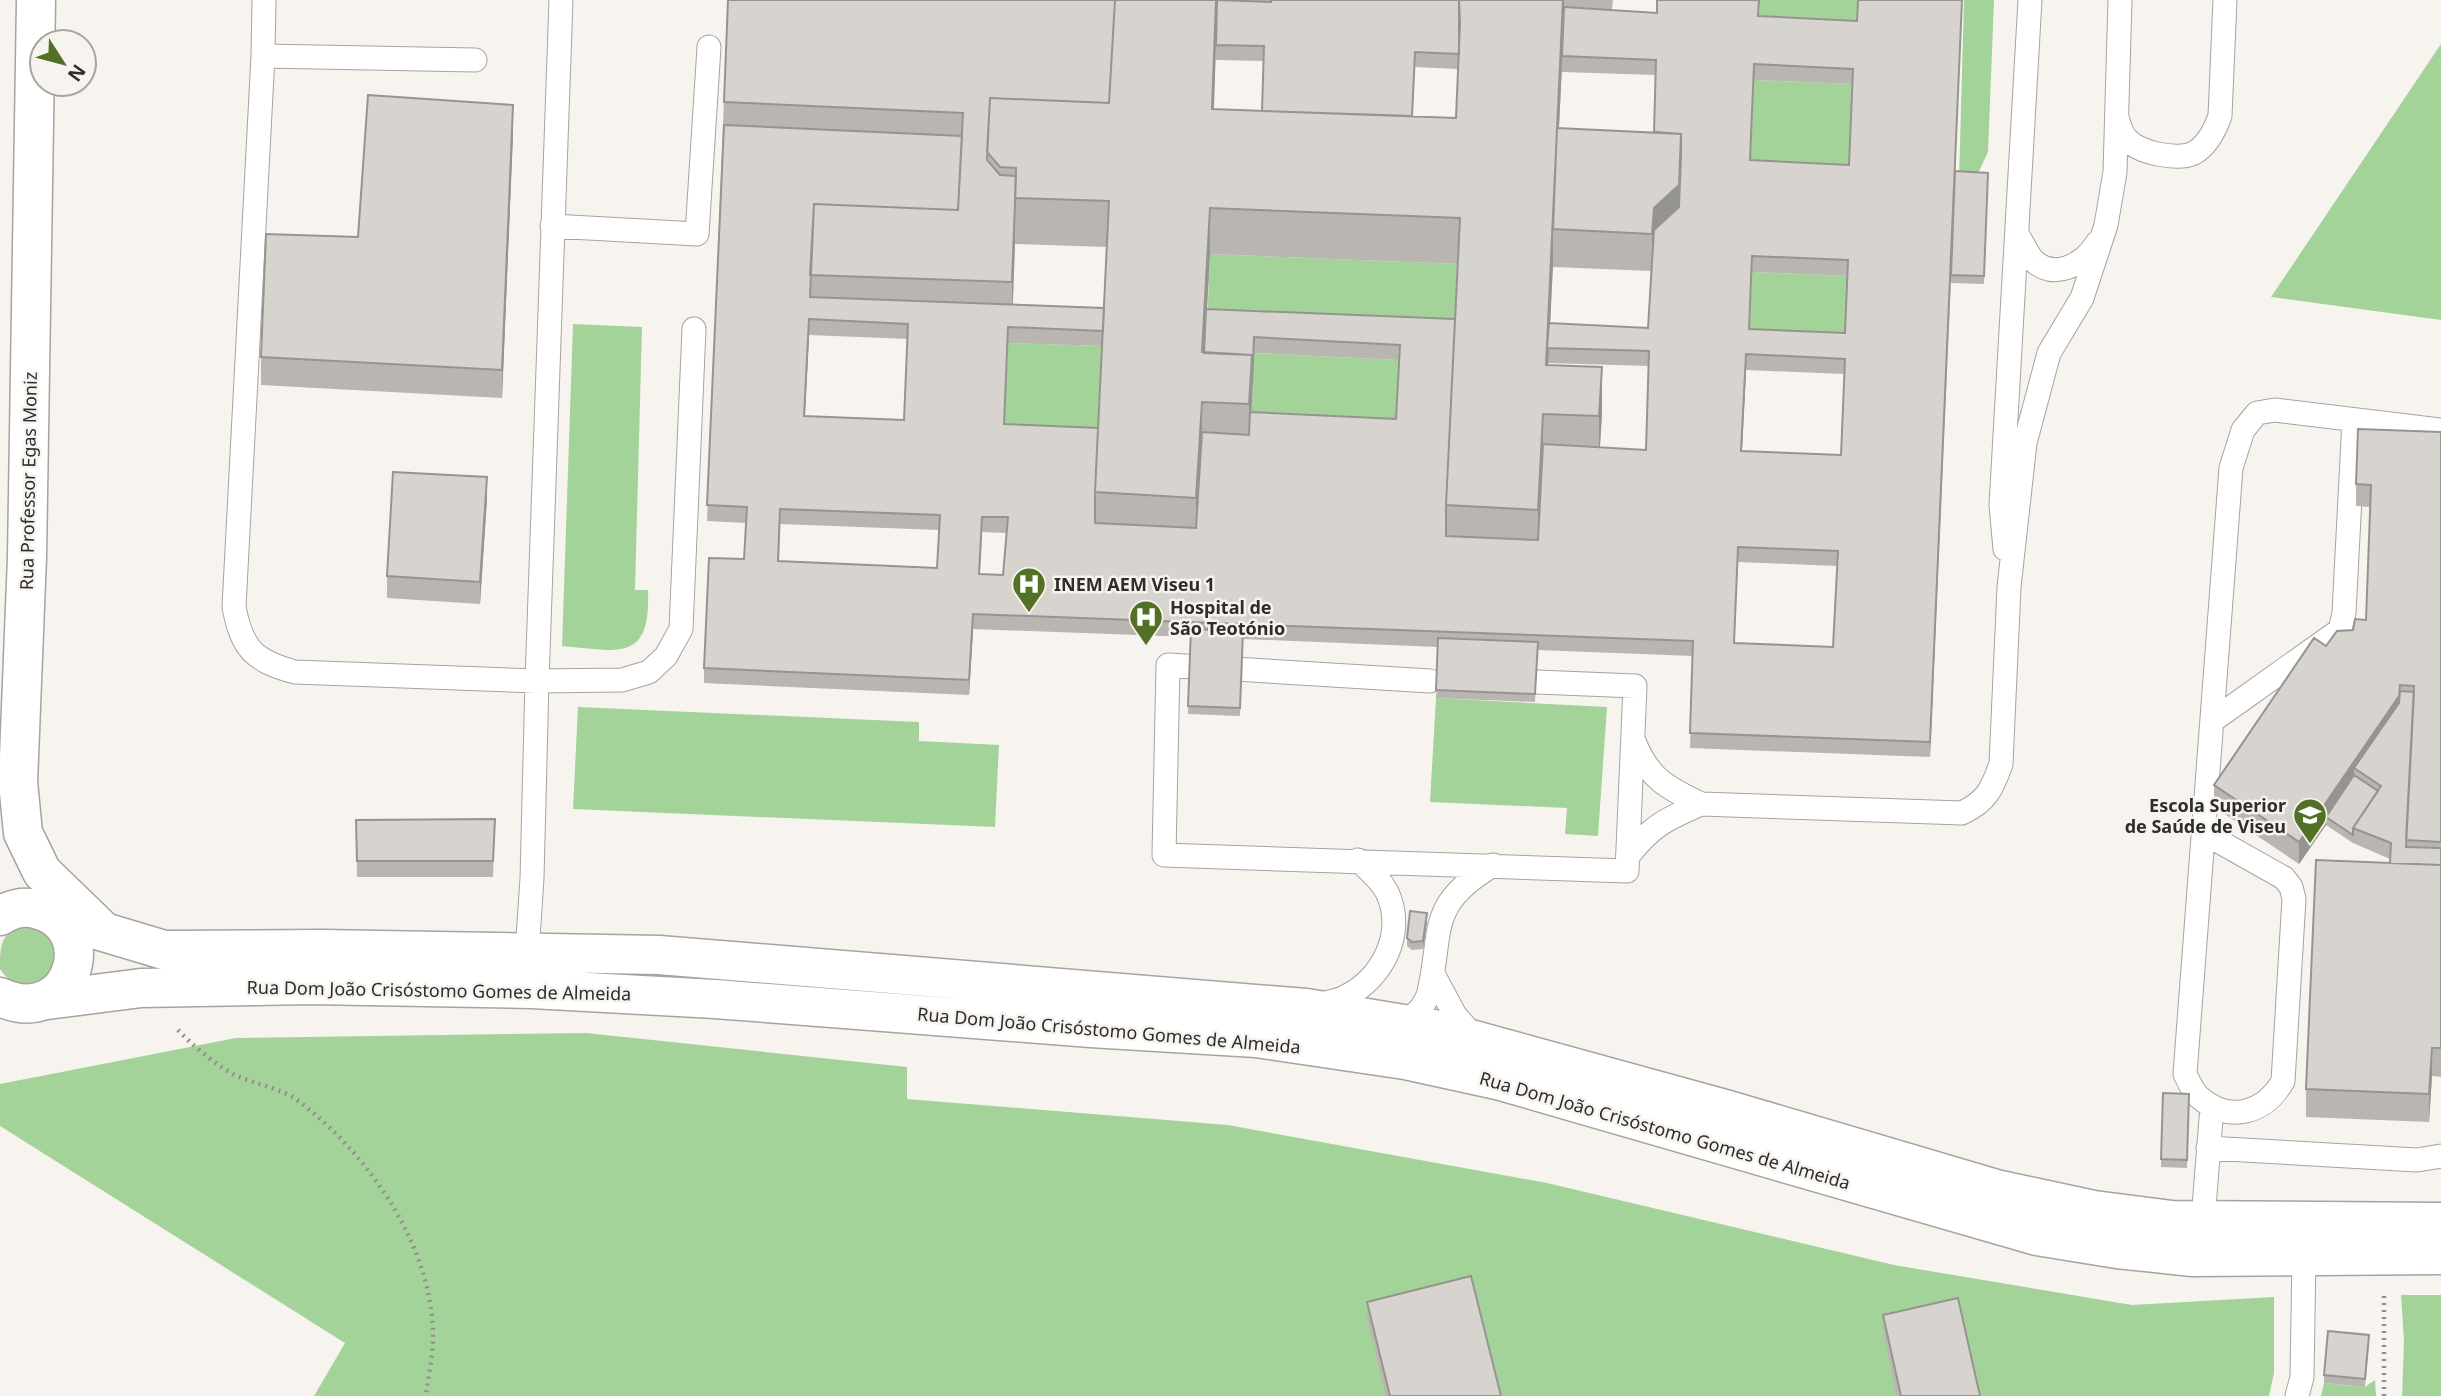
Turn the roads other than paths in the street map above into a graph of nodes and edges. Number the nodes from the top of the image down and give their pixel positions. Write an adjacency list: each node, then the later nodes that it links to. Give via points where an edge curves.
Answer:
1 (36, 0): 30 (street, Rua Professor Egas Moniz, via 27,557 18,782 23,833 42,872)
2 (264, 0): 8 (lane)
3 (561, 0): 12 (lane)
4 (2030, 0): 13 (lane)
5 (2120, 0): 10 (lane)
6 (2225, 0): 10 (lane, via 2220,116 2214,134 2194,153 2172,157 2142,150 2126,139)
7 (709, 47): 12 (lane, via 697,234)
8 (263, 56): 9 (lane); 18 (lane, via 234,607 240,634 270,665 295,672)
9 (475, 60)
10 (2117, 117): 11 (lane, via 2115,172)
11 (2106, 225): 13 (lane, via 2085,257 2057,270 2032,259); 17 (lane, via 2082,298 2049,353 2034,405 2025,443)
12 (552, 226): 18 (lane)
13 (2018, 236): 17 (lane, via 2001,505)
14 (694, 329): 18 (lane, via 681,629 666,656 649,672 622,680)
15 (2354, 420): 16 (lane); 21 (lane, via 2340,630); 21 (lane, via 2275,410 2257,413 2243,430 2231,468)
16 (2441, 430)
17 (2009, 587): 23 (lane, via 2001,764 1992,789 1977,806 1962,813)
18 (537, 681): 31 (lane)
19 (1430, 681): 26 (lane, via 1168,665 1164,855)
20 (1537, 682): 22 (lane, via 1635,686)
21 (2212, 721): 24 (lane)
22 (1633, 738): 23 (lane, via 1653,775 1668,789); 25 (lane)
23 (1701, 804): 25 (lane, via 1644,834)
24 (2203, 834): 39 (lane, via 2185,1074 2198,1096); 39 (lane, via 2284,878 2294,899 2283,1081 2266,1104 2252,1110 2231,1112)
25 (1629, 855): 27 (lane, via 1628,871)
26 (1358, 860): 27 (lane); 35 (lane, via 1379,879 1392,907 1391,944 1367,982 1344,998)
27 (1493, 865): 32 (lane, via 1455,894 1442,912)
28 (0, 916): 29 (street, Rua Dom João Crisóstomo Gomes de Almeida, via 16,908 31,908)
29 (57, 918): 30 (street, Rua Dom João Crisóstomo Gomes de Almeida); 34 (street, via 68,931 74,962 69,978)
30 (103, 931): 31 (street, Rua Dom João Crisóstomo Gomes de Almeida, via 164,950)
31 (527, 953): 35 (street, Rua Dom João Crisóstomo Gomes de Almeida, via 659,955)
32 (1433, 974): 36 (lane, via 1428,996); 38 (lane, via 1455,1015)
33 (0, 997): 34 (street, Rua Dom João Crisóstomo Gomes de Almeida, via 14,1003)
34 (47, 1000): 37 (street, Rua Dom João Crisóstomo Gomes de Almeida, via 141,988 533,989)
35 (1306, 1008): 36 (street, Rua Dom João Crisóstomo Gomes de Almeida)
36 (1407, 1024): 37 (lane, via 1379,1036 1315,1025); 38 (street, Rua Dom João Crisóstomo Gomes de Almeida)
37 (1256, 1038): 45 (street, Rua Dom João Crisóstomo Gomes de Almeida, via 1405,1060 1501,1081 2037,1236 2193,1257)
38 (1478, 1041): 42 (street, Rua Dom João Crisóstomo Gomes de Almeida, via 1996,1189 2094,1210)
39 (2212, 1106): 40 (lane)
40 (2208, 1148): 41 (lane, via 2417,1160); 42 (lane)
41 (2441, 1156)
42 (2203, 1220): 43 (street, Rua Dom João Crisóstomo Gomes de Almeida)
43 (2441, 1222)
44 (2441, 1255): 45 (street, Rua Dom João Crisóstomo Gomes de Almeida)
45 (2304, 1256): 46 (lane, via 2302,1377)
46 (2297, 1396)

